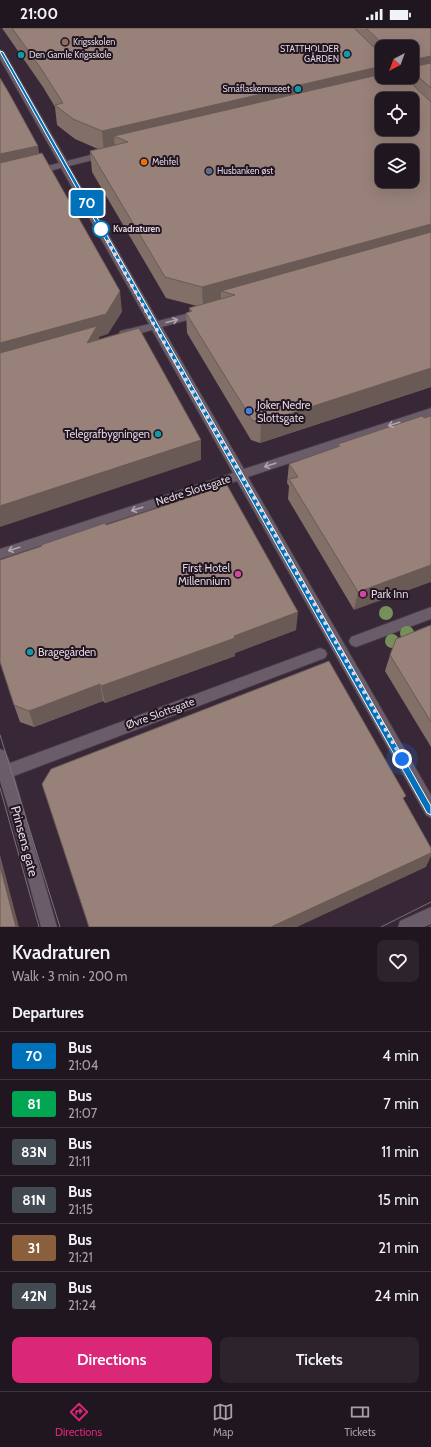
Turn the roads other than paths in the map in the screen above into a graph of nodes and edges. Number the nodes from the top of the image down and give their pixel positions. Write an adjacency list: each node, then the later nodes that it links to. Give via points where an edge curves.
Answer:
1 (0, 52): 3 (street)
2 (119, 151): 3 (street)
3 (64, 165): 4 (street); 6 (street)
4 (22, 175)
5 (212, 310): 6 (street, one-way to 5)
6 (155, 325): 7 (street); 9 (street)
7 (117, 336)
8 (431, 412): 9 (street, Nedre Slottsgate, one-way to 9)
9 (241, 475): 10 (street, Nedre Slottsgate, one-way to 10); 16 (street)
10 (0, 554)
11 (431, 613): 12 (street)
12 (356, 641)
13 (320, 654): 15 (street, Øvre Slottsgate)
14 (0, 756): 15 (street, Prinsens gate)
15 (2, 773): 18 (street, Prinsens gate, via 18,812)
16 (431, 810)
17 (431, 915): 19 (street)
18 (49, 927)
19 (406, 927)

